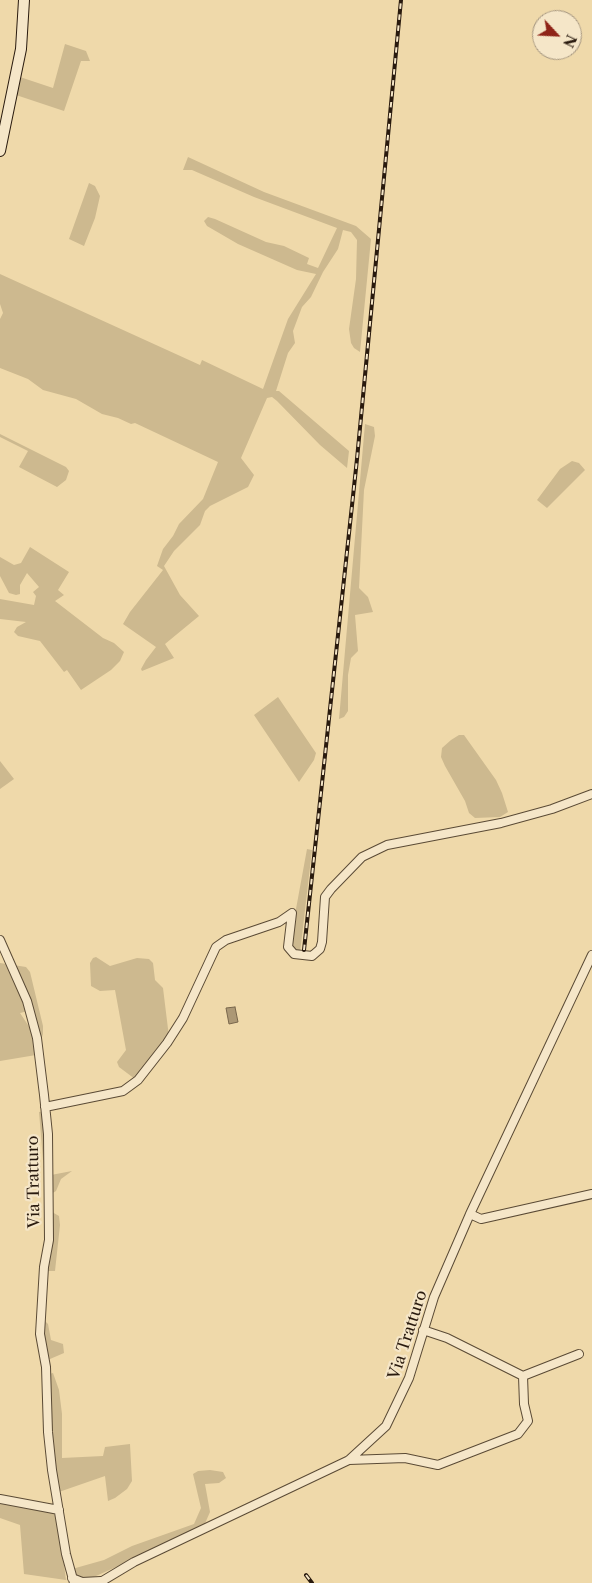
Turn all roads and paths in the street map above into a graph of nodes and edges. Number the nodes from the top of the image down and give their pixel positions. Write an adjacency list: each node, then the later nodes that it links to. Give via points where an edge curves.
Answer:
1 (24, 0): 2 (main road, via 21,49)
2 (0, 151)
3 (592, 794): 6 (street, via 501,823 387,845 362,857 325,897 322,942 312,956 294,954 288,947 292,913 280,922 226,940 216,947 179,1024 138,1080 123,1091)
4 (0, 940): 6 (street, Via Tratturo, via 18,978 37,1038)
5 (592, 956): 8 (street, Via Tratturo)
6 (45, 1107): 16 (street, Via Tratturo, via 49,1240 40,1334 46,1367 48,1432)
7 (592, 1194): 8 (street, via 480,1219)
8 (470, 1214): 9 (street, Via Tratturo)
9 (423, 1330): 11 (street, via 447,1338); 12 (street, Via Tratturo, via 398,1404 386,1426)
10 (579, 1354): 11 (street)
11 (523, 1376): 13 (street, via 528,1421 518,1434 438,1465 405,1458)
12 (370, 1443): 13 (street); 14 (street, Via Tratturo)
13 (371, 1458): 14 (street)
14 (349, 1460): 18 (street, Via Tratturo, via 134,1562)
15 (0, 1499): 16 (street)
16 (59, 1510): 17 (street, Via Tratturo)
17 (73, 1580): 18 (street, Via Tratturo)
18 (100, 1582)

